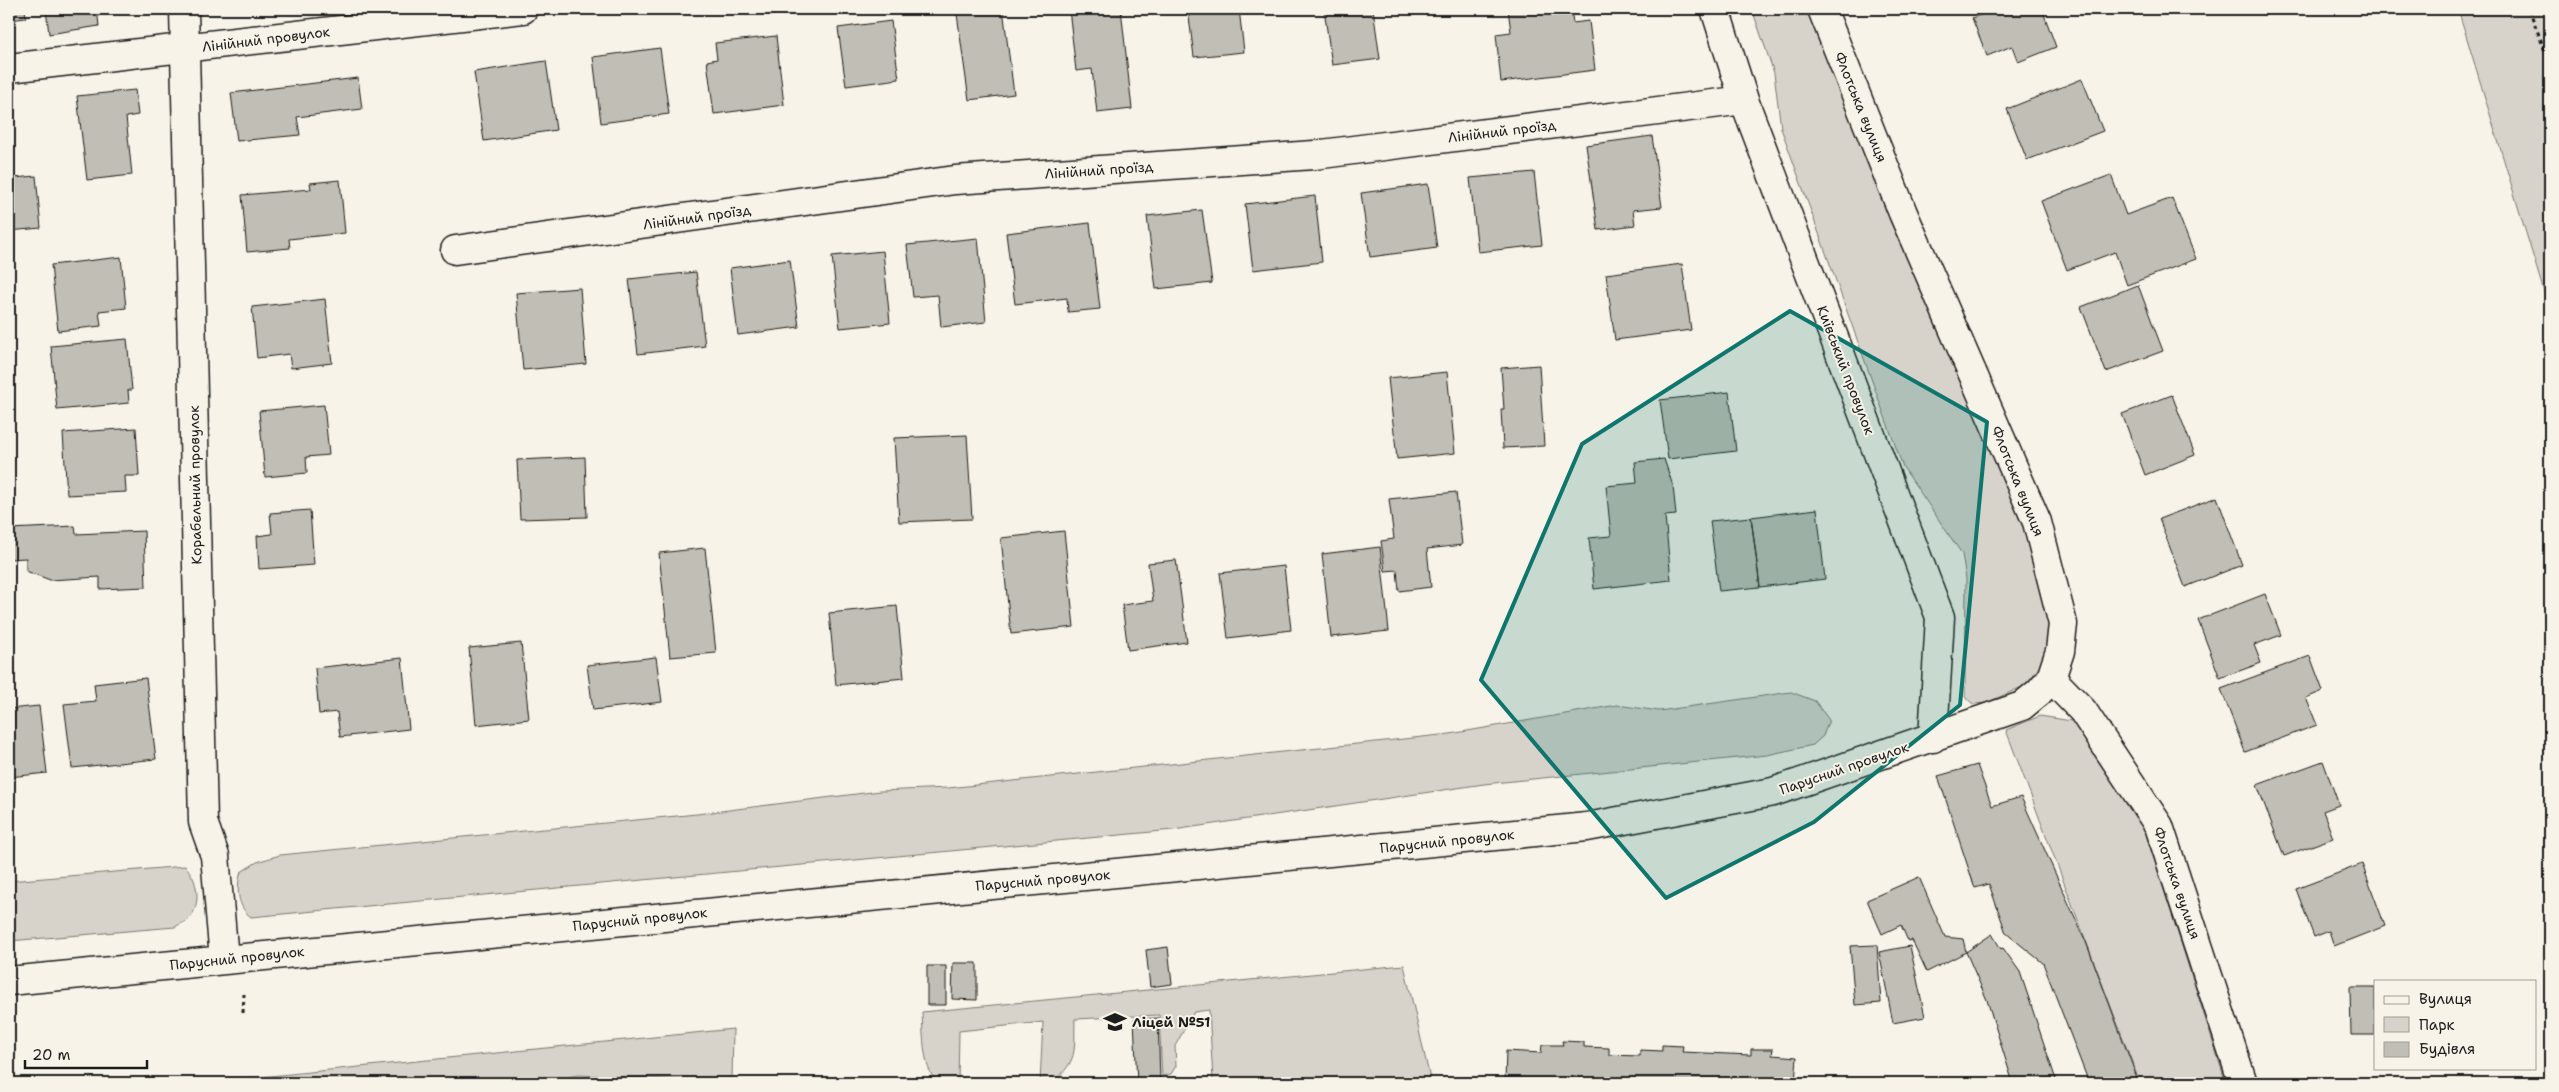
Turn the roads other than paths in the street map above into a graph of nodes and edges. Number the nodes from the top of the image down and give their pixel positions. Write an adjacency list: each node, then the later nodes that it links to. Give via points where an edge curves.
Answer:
1 (184, 9): 5 (street, Корабельний провулок)
2 (524, 9): 5 (street, Лінійний провулок)
3 (1714, 9): 7 (street, Київський провулок)
4 (1822, 9): 9 (street, Флотська вулиця, via 1904,213 2037,522 2063,624 2060,651)
5 (186, 48): 6 (street, Лінійний провулок); 11 (street, Корабельний провулок, via 203,822 215,856)
6 (9, 68)
7 (1744, 100): 8 (street, Лінійний проїзд, via 1314,155 956,180); 10 (street, Київський провулок, via 1940,617)
8 (455, 250)
9 (2051, 678): 10 (street, Парусний провулок, via 2022,706); 13 (street, Флотська вулиця, via 2083,710 2159,826)
10 (1933, 738): 11 (street, Парусний провулок, via 1773,792 1587,827)
11 (224, 959): 12 (street, Парусний провулок)
12 (9, 981)
13 (2243, 1083)

